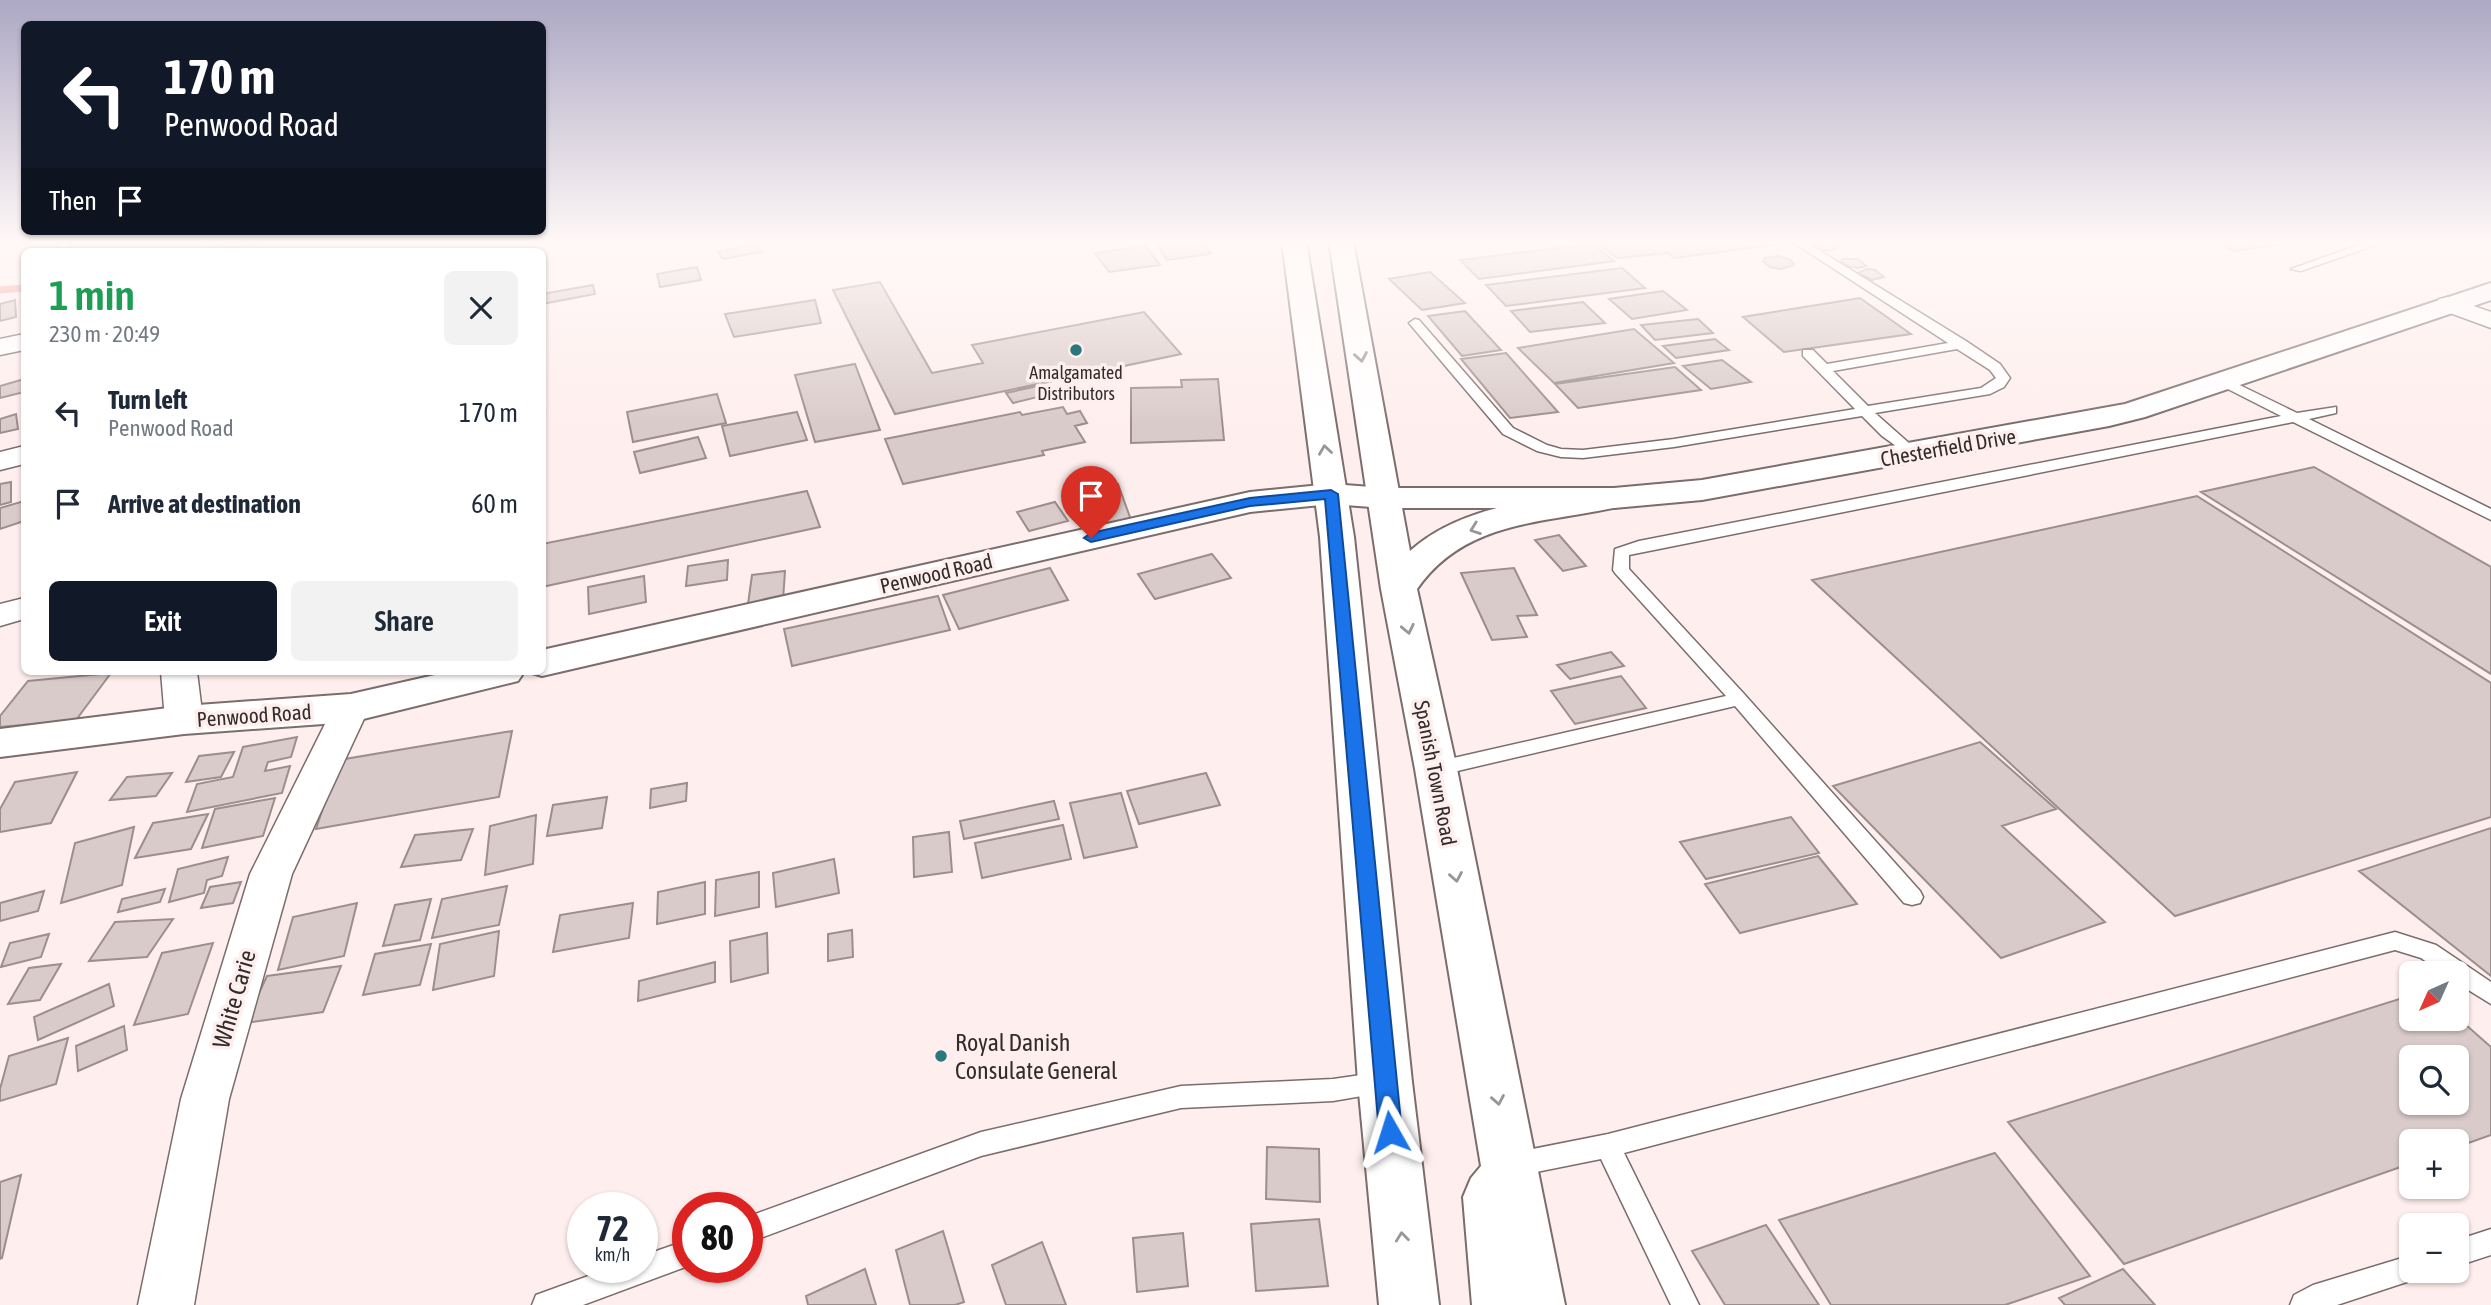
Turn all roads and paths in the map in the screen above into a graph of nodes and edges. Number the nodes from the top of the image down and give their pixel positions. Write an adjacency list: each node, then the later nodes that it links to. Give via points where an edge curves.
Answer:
1 (1303, 302): 20 (main road, one-way to 1)
2 (1351, 302): 21 (main road, Spanish Town Road, one-way to 21)
3 (1893, 302): 9 (lane)
4 (2455, 302): 5 (main road, Chesterfield Drive)
5 (2448, 304): 6 (street); 13 (main road, Chesterfield Drive)
6 (2491, 321)
7 (1415, 323): 14 (lane, via 1508,431 1562,453 1674,443)
8 (21, 343): 10 (street)
9 (1961, 344): 12 (lane); 14 (lane, via 1995,367 2003,378 1999,384 1984,391)
10 (0, 347)
11 (1808, 353): 12 (lane)
12 (1823, 369): 14 (lane)
13 (2223, 381): 16 (lane); 17 (main road, Chesterfield Drive, via 2134,411)
14 (1865, 410): 17 (lane)
15 (2331, 410): 16 (lane)
16 (2293, 417): 24 (lane); 32 (lane, via 1621,552 1621,570)
17 (1913, 454): 22 (main road, Chesterfield Drive, via 1702,490)
18 (21, 456): 19 (street)
19 (0, 461)
20 (1331, 494): 21 (main road, Penwood Road); 29 (main road, Penwood Road, via 1250,502); 39 (main road)
21 (1385, 498): 22 (main road, Chesterfield Drive); 26 (main road, Spanish Town Road)
22 (1614, 498): 26 (main road, one-way to 26, via 1514,517 1459,535 1419,561)
23 (2491, 502): 24 (lane)
24 (2474, 507): 25 (lane)
25 (2491, 515)
26 (1399, 589): 36 (main road, Spanish Town Road, one-way to 36)
27 (21, 609): 28 (street)
28 (0, 615)
29 (546, 662)
30 (179, 675): 34 (street)
31 (491, 675): 33 (main road, Penwood Road)
32 (1739, 699): 36 (lane); 37 (lane)
33 (351, 708): 34 (main road, Penwood Road); 47 (street, White Carie, via 271,874 205,1099)
34 (184, 720): 35 (main road, Penwood Road)
35 (0, 743)
36 (1436, 769): 41 (main road, Spanish Town Road, one-way to 41)
37 (1912, 897)
38 (2491, 995): 40 (lane, via 2428,951 2395,941)
39 (1385, 1082): 42 (lane, via 1333,1090 1181,1097 1141,1106 981,1144); 49 (main road, one-way to 39)
40 (1608, 1146): 41 (lane); 52 (lane)
41 (1510, 1166): 50 (main road, via 1491,1197); 51 (main road, Spanish Town Road)
42 (763, 1224)
43 (2491, 1242): 44 (lane)
44 (2469, 1249)
45 (672, 1258): 48 (lane)
46 (2399, 1272): 53 (lane)
47 (166, 1305)
48 (546, 1305)
49 (1409, 1305)
50 (1502, 1305)
51 (1535, 1305)
52 (1685, 1305)
53 (2304, 1305)

